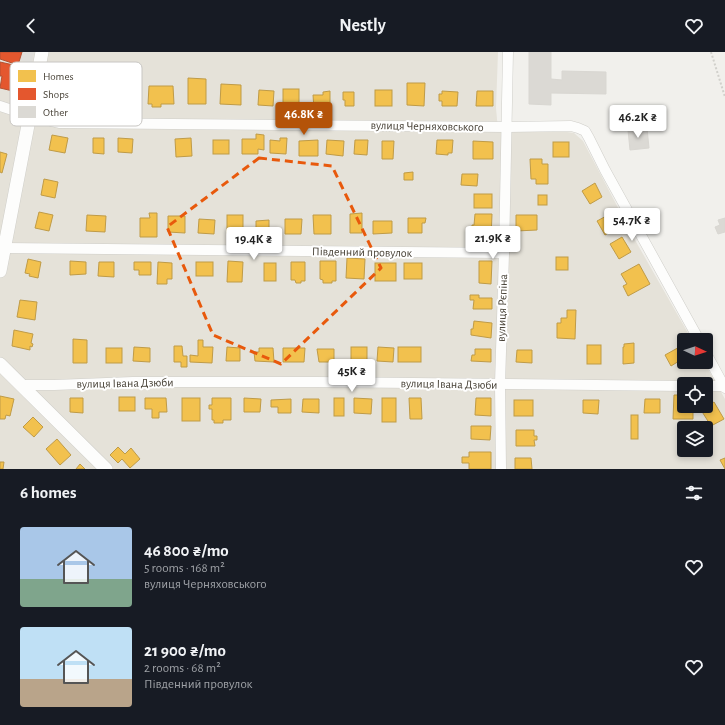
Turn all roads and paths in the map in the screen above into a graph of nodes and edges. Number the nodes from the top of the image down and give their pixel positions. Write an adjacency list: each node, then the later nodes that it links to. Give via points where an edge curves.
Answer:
1 (42, 52): 4 (street)
2 (508, 52): 10 (street, вулиця Рєпіна)
3 (711, 52): 5 (path)
4 (40, 62)
5 (725, 97)
6 (0, 106): 7 (street, вулиця Черняховського)
7 (10, 109)
8 (142, 124): 10 (street, вулиця Черняховського)
9 (28, 126): 11 (street)
10 (506, 127): 12 (street, вулиця Рєпіна); 14 (street, вулиця Черняховського, via 571,126 585,132)
11 (4, 248): 12 (street, Південний провулок); 13 (street)
12 (504, 253): 17 (street, вулиця Рєпіна)
13 (0, 271)
14 (695, 333)
15 (0, 364): 18 (street)
16 (713, 366): 21 (street)
17 (500, 384): 18 (street, вулиця Івана Дзюби, via 132,382); 19 (street, вулиця Івана Дзюби); 23 (street, вулиця Рєпіна)
18 (21, 385): 22 (street)
19 (677, 386)
20 (713, 386): 21 (street)
21 (724, 387)
22 (106, 469)
23 (501, 469)

